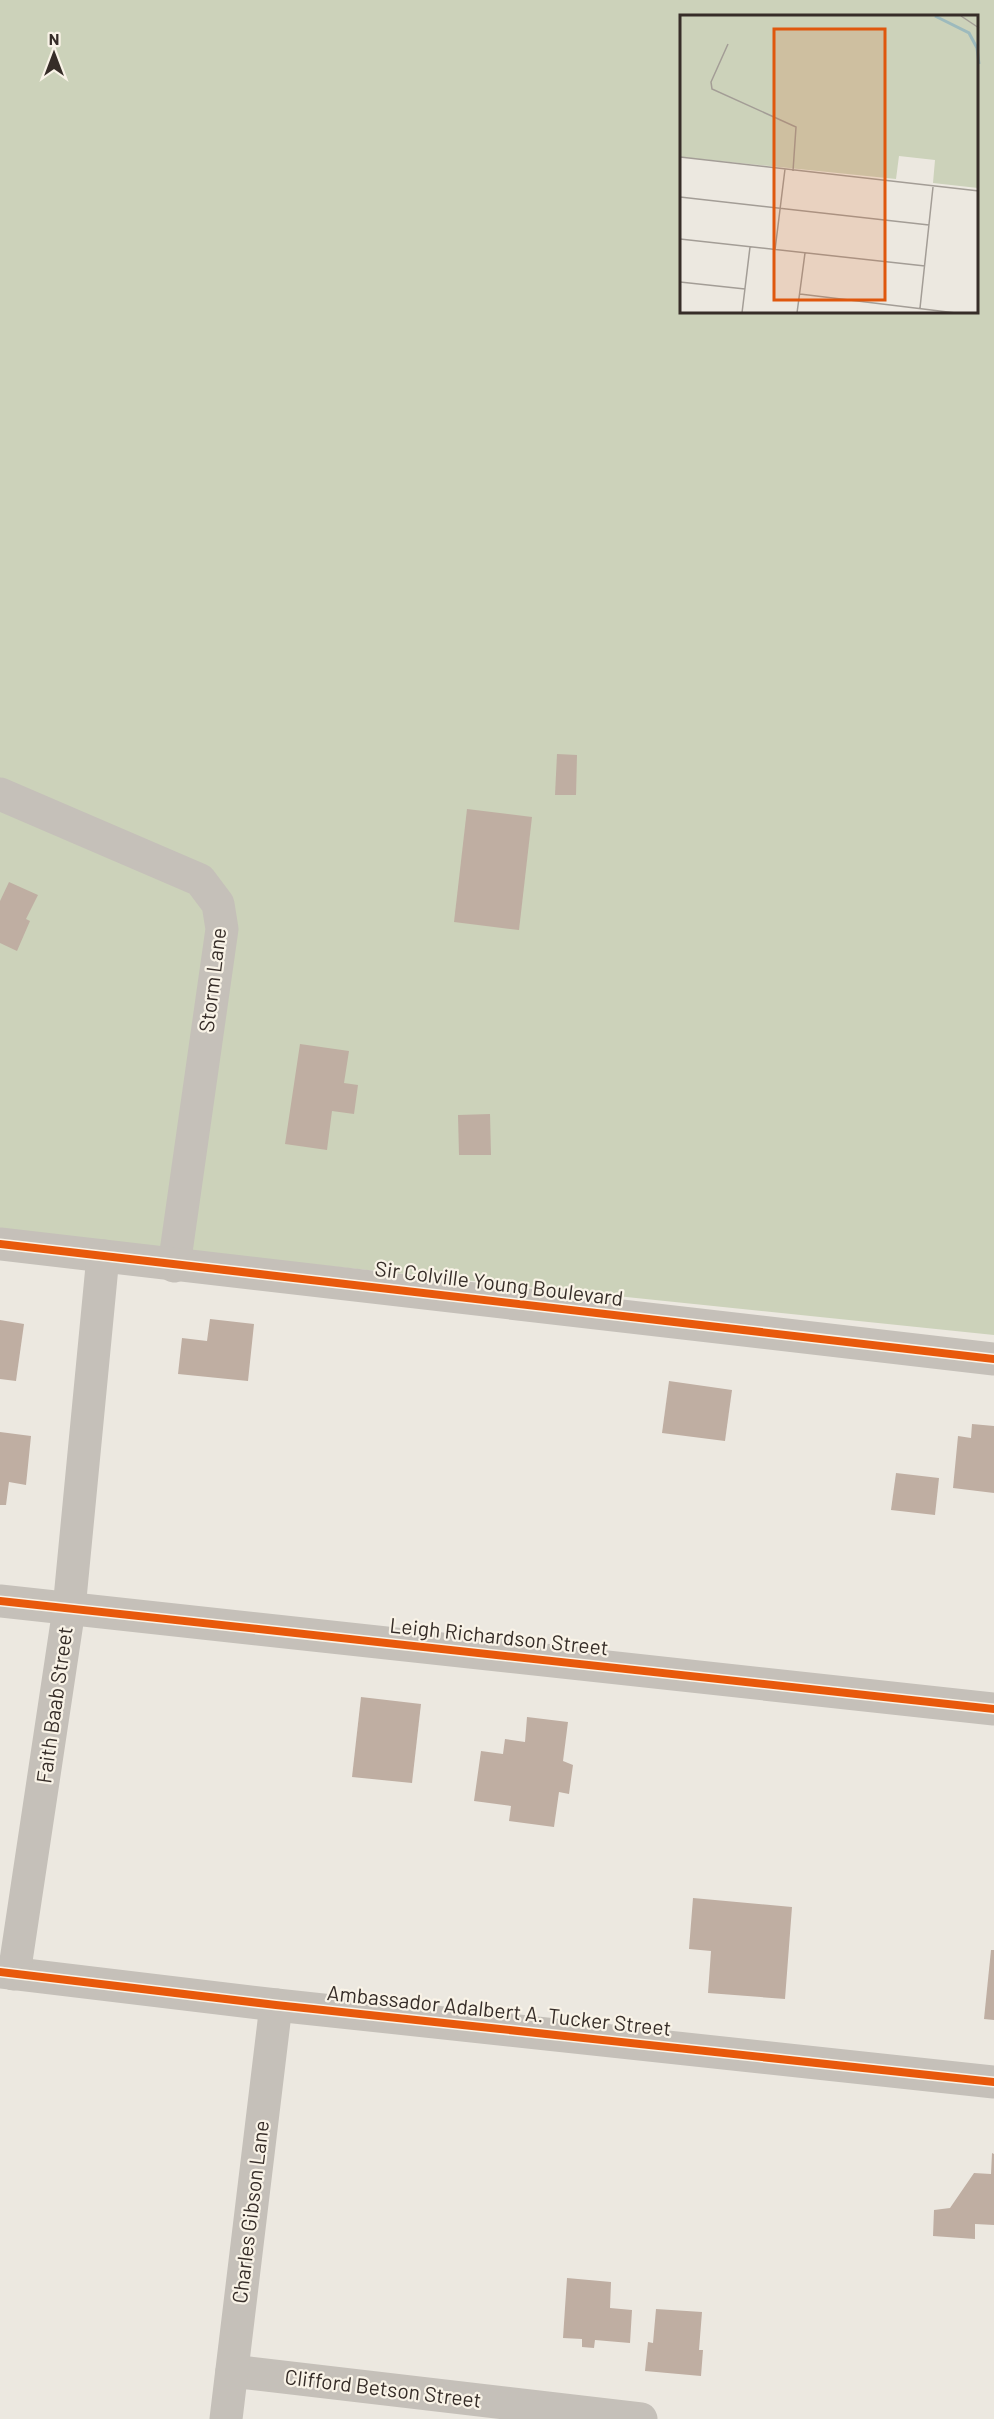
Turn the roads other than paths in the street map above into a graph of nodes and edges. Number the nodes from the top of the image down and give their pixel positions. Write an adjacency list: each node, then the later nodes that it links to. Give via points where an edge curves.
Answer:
1 (0, 794): 4 (street, Storm Lane, via 200,880 218,904 222,929)
2 (0, 1244): 3 (street, Sir Colville Young Boulevard)
3 (104, 1256): 4 (street, Sir Colville Young Boulevard); 7 (street, Faith Baab Street)
4 (174, 1266): 5 (street, Sir Colville Young Boulevard)
5 (994, 1359)
6 (0, 1601): 7 (street, Leigh Richardson Street)
7 (69, 1609): 8 (street, Leigh Richardson Street); 9 (street, Faith Baab Street)
8 (994, 1709)
9 (7, 1973): 10 (street, Ambassador Adalbert A. Tucker Street)
10 (276, 2005): 11 (street, Ambassador Adalbert A. Tucker Street); 12 (street, Charles Gibson Lane)
11 (994, 2082)
12 (232, 2371): 13 (street, Charles Gibson Lane); 14 (street, Clifford Betson Street)
13 (226, 2419)
14 (641, 2419)

